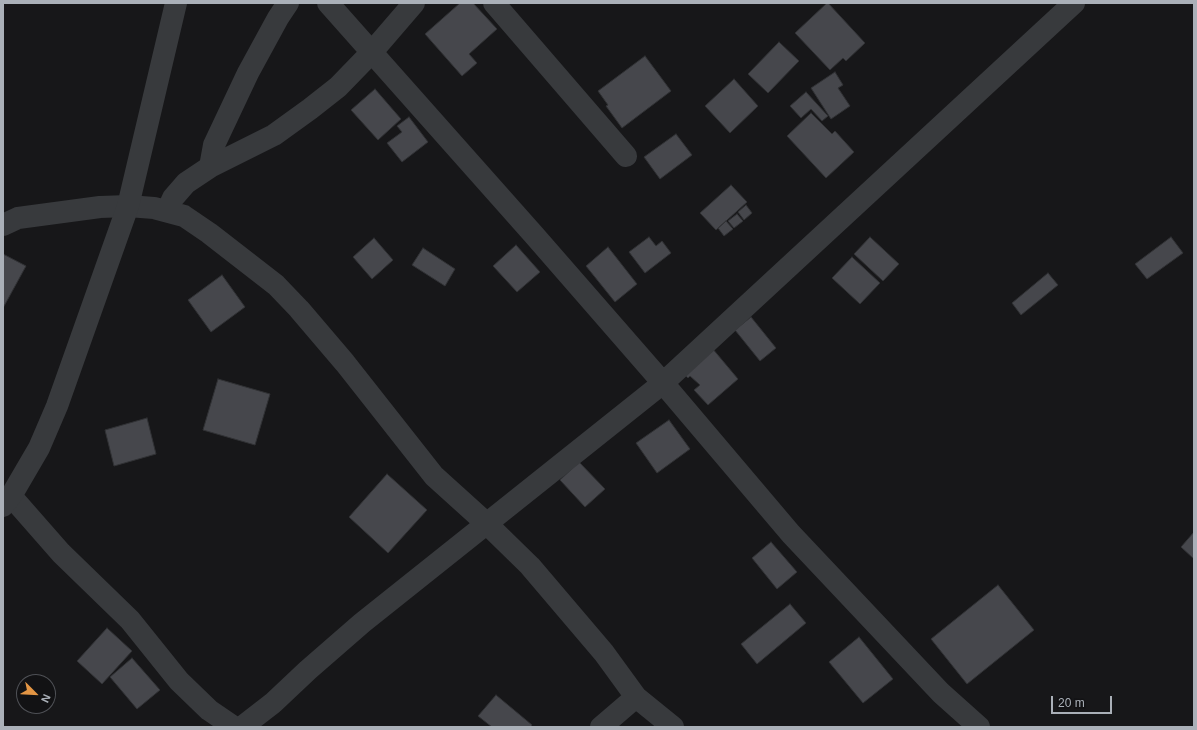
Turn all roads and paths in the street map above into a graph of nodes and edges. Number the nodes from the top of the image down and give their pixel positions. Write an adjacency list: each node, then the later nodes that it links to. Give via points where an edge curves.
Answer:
1 (176, 3): 10 (street)
2 (288, 3): 9 (street, via 248,73 214,145)
3 (328, 3): 7 (street)
4 (414, 3): 7 (street)
5 (494, 3): 8 (street)
6 (1074, 3): 13 (street)
7 (371, 53): 9 (street, via 338,87 274,136); 13 (street)
8 (626, 156)
9 (210, 167): 11 (street, via 186,183 173,198)
10 (128, 206): 11 (street); 12 (street, via 100,207 18,218); 14 (street, via 57,406 39,448)
11 (167, 211): 15 (street, via 184,216 276,285 345,363 434,476)
12 (3, 225)
13 (663, 383): 15 (street); 21 (street, via 791,534 941,693)
14 (7, 501): 17 (street, via 130,620 180,681 209,710)
15 (486, 523): 16 (street, via 530,566 604,653); 18 (street, via 362,623 273,703)
16 (636, 697): 19 (street); 20 (street)
17 (234, 727)
18 (242, 727)
19 (601, 727)
20 (672, 727)
21 (979, 727)

